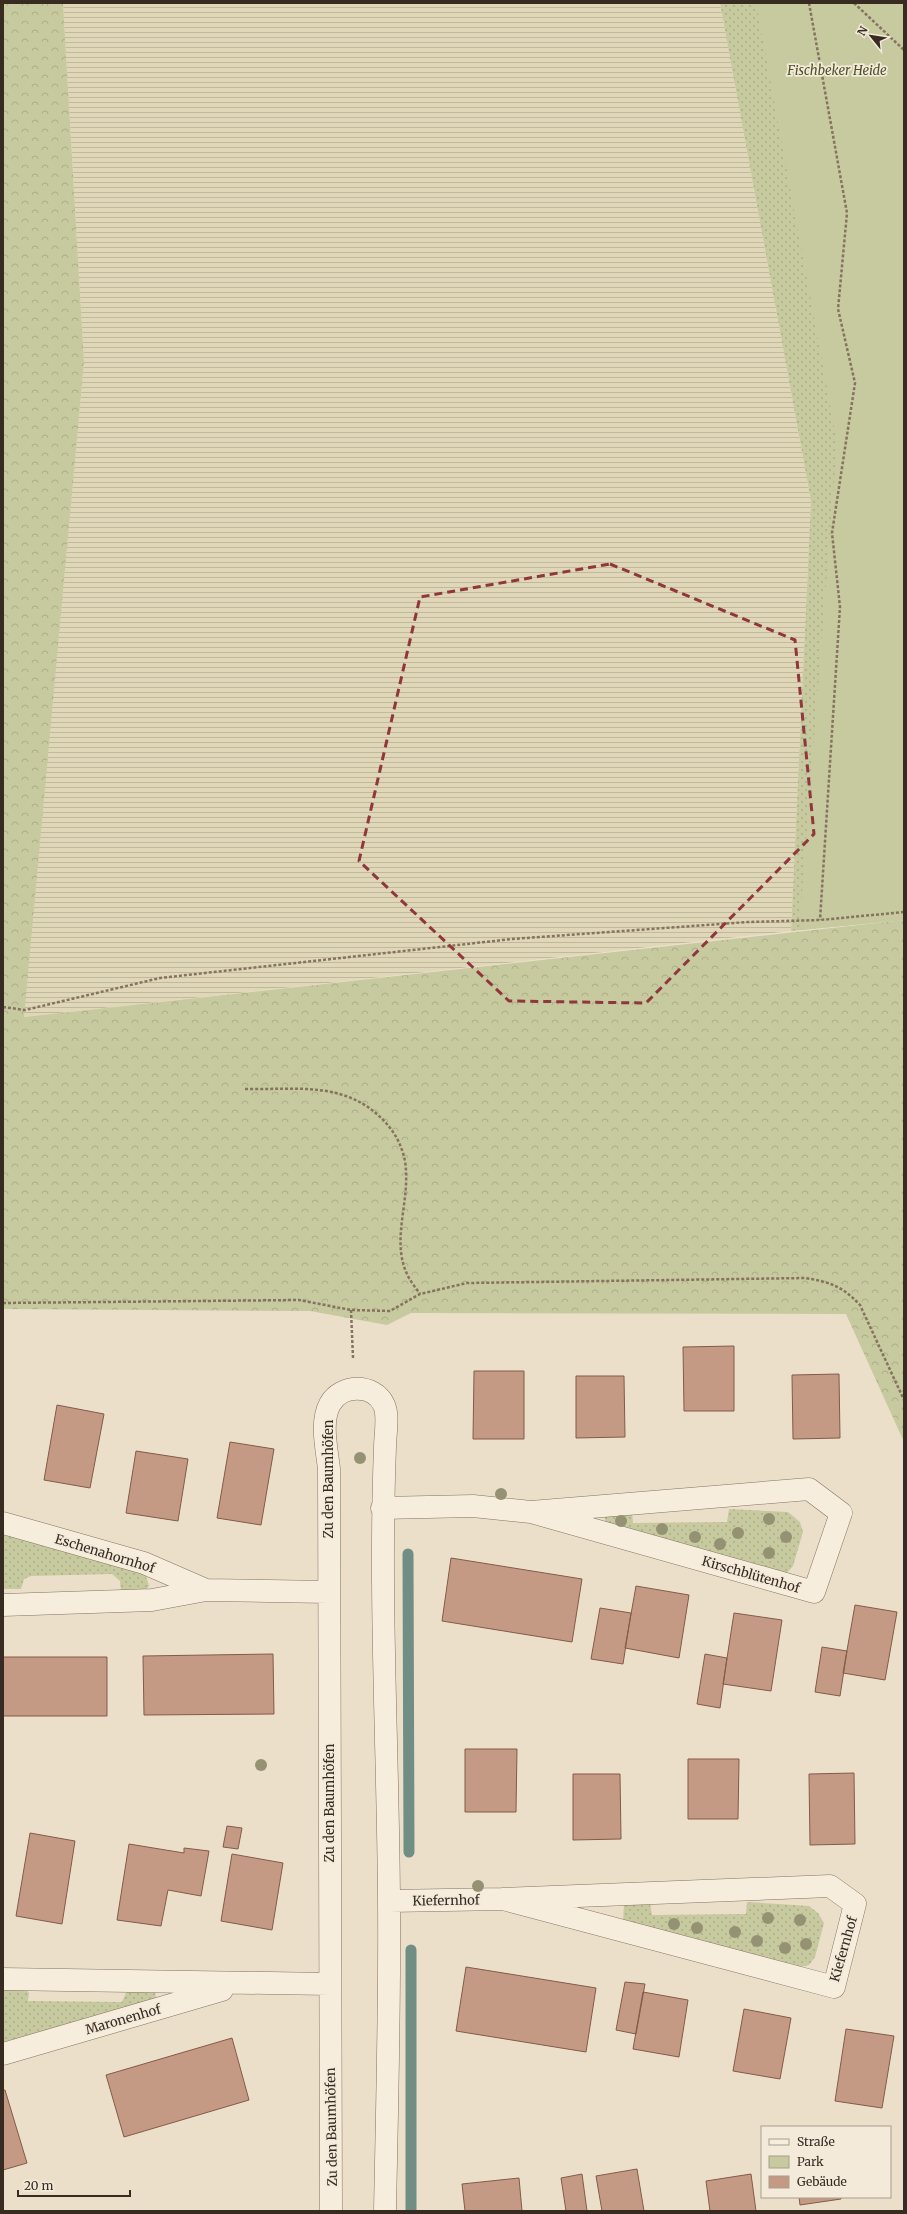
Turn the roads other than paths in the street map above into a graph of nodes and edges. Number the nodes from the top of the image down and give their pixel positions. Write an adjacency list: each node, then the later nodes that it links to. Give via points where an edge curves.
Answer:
1 (382, 1508): 2 (street, Kirschblütenhof, via 473,1506); 5 (street, Zu den Baumhöfen, via 386,1422 384,1405 373,1394 360,1388 344,1390 330,1403 325,1421 329,1469); 8 (street)
2 (532, 1512): 2 (street, Kirschblütenhof, via 814,1592 841,1513 809,1489)
3 (3, 1523): 4 (street, Eschenahornhof, via 144,1562)
4 (206, 1590): 5 (street, Eschenahornhof); 6 (street, Eschenahornhof, via 152,1600)
5 (328, 1592): 11 (street, Zu den Baumhöfen)
6 (3, 1605)
7 (503, 1899): 7 (street, Kiefernhof, via 834,1987 855,1904 830,1886); 8 (street, Kiefernhof)
8 (389, 1901): 14 (street)
9 (3, 1979): 10 (street, Maronenhof)
10 (242, 1984): 11 (street, Maronenhof); 12 (street, Maronenhof)
11 (329, 1984): 13 (street, Zu den Baumhöfen)
12 (3, 2054)
13 (331, 2211)
14 (385, 2211)

